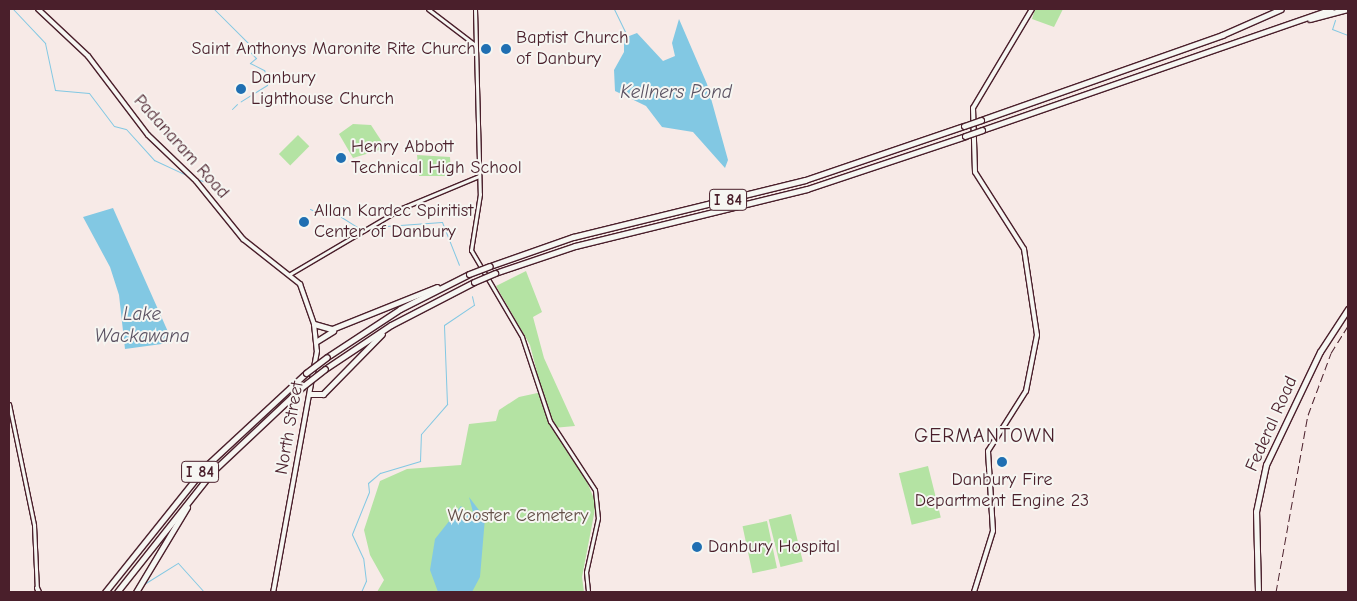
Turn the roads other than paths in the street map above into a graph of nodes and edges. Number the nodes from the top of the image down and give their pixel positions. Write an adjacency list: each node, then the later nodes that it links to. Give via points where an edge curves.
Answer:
1 (38, 9): 11 (main road, Padanaram Road, via 88,56 148,135 194,180 242,238)
2 (428, 9): 8 (street)
3 (475, 9): 8 (street)
4 (1032, 9): 27 (main road, via 973,108 978,178 1021,241 1036,328 1035,358 1023,398 992,441 987,462 993,531)
5 (1281, 9): 12 (highway, I 84, bridge, via 1193,45 805,180 573,237)
6 (1331, 9): 9 (highway)
7 (1347, 9): 9 (highway, I 84)
8 (474, 44): 10 (street)
9 (1220, 46): 13 (highway, I 84, bridge, via 807,189 583,244 494,273)
10 (479, 176): 11 (street, via 402,208); 26 (street, via 471,234 473,258 522,337 546,413 584,467 597,499 598,518 586,579)
11 (290, 274): 15 (main road, North Street, via 300,284)
12 (461, 278): 16 (highway); 23 (highway, I 84, bridge, via 400,309 306,373 206,466)
13 (432, 302): 18 (highway, via 373,340 323,394); 20 (highway, I 84, bridge, via 325,369)
14 (1347, 310): 28 (main road, Federal Road, via 1320,352 1264,472 1256,512)
15 (314, 324): 16 (highway, via 325,330); 17 (main road, North Street)
16 (344, 325): 17 (highway)
17 (317, 341): 18 (main road, North Street)
18 (310, 394): 25 (main road, North Street)
19 (9, 404): 22 (street, via 34,525)
20 (213, 471): 21 (highway, I 84); 24 (highway)
21 (118, 590)
22 (38, 591)
23 (106, 592)
24 (136, 592)
25 (273, 592)
26 (588, 592)
27 (974, 592)
28 (1258, 592)

